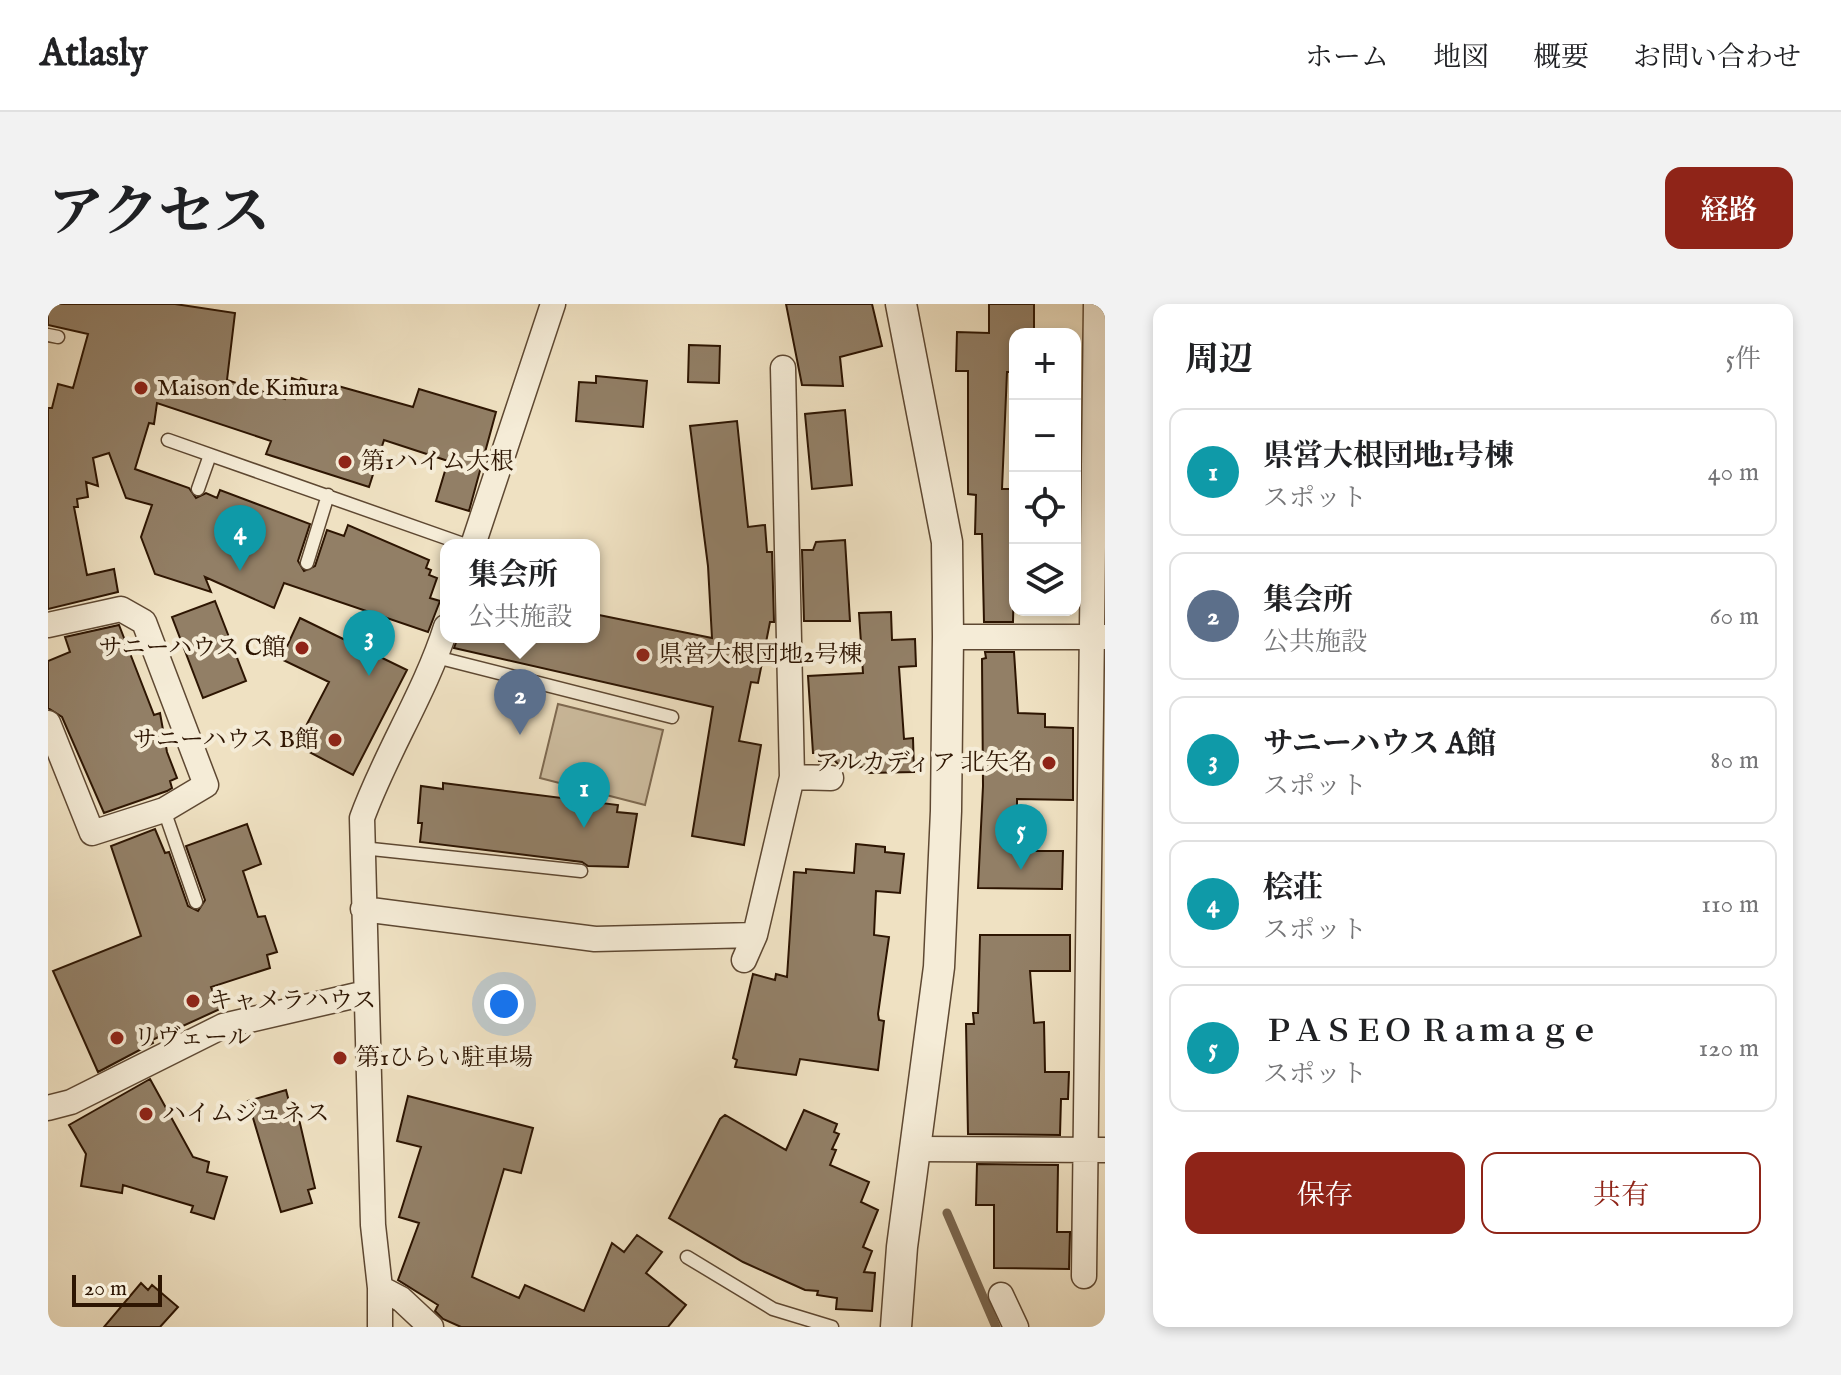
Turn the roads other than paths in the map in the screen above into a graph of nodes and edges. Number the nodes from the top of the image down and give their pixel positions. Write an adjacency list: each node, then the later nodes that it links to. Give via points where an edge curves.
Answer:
1 (553, 304): 10 (street)
2 (901, 304): 13 (street, via 947,542)
3 (1096, 304): 14 (street)
4 (783, 368): 19 (street)
5 (168, 440): 6 (lane)
6 (210, 455): 7 (lane); 8 (lane)
7 (198, 489)
8 (328, 495): 9 (lane); 11 (lane)
9 (449, 539)
10 (475, 539)
11 (307, 563)
12 (48, 625): 21 (street, via 121,609 144,622 206,785)
13 (948, 637): 14 (street); 31 (street, via 939,967)
14 (1098, 637): 24 (street)
15 (441, 643): 16 (street)
16 (436, 657): 17 (lane); 22 (street, via 379,770 362,818)
17 (672, 717)
18 (48, 723): 21 (street, via 92,833)
19 (792, 777): 20 (street); 27 (street)
20 (831, 778)
21 (164, 810): 25 (lane)
22 (362, 848): 23 (lane); 26 (street)
23 (581, 871)
24 (1098, 896): 32 (street)
25 (196, 902)
26 (363, 909): 27 (street, via 595,939); 29 (street)
27 (755, 935): 28 (street)
28 (744, 960)
29 (366, 993): 30 (street, via 223,1026 71,1102); 35 (street, via 373,1225)
30 (48, 1108)
31 (916, 1149): 32 (street); 41 (street)
32 (1094, 1150): 34 (street)
33 (687, 1257): 37 (lane)
34 (1084, 1276)
35 (380, 1288): 38 (street); 39 (street, via 401,1299)
36 (1001, 1295): 42 (street)
37 (798, 1322): 40 (lane)
38 (380, 1327)
39 (431, 1327)
40 (832, 1327)
41 (896, 1327)
42 (1016, 1327)

